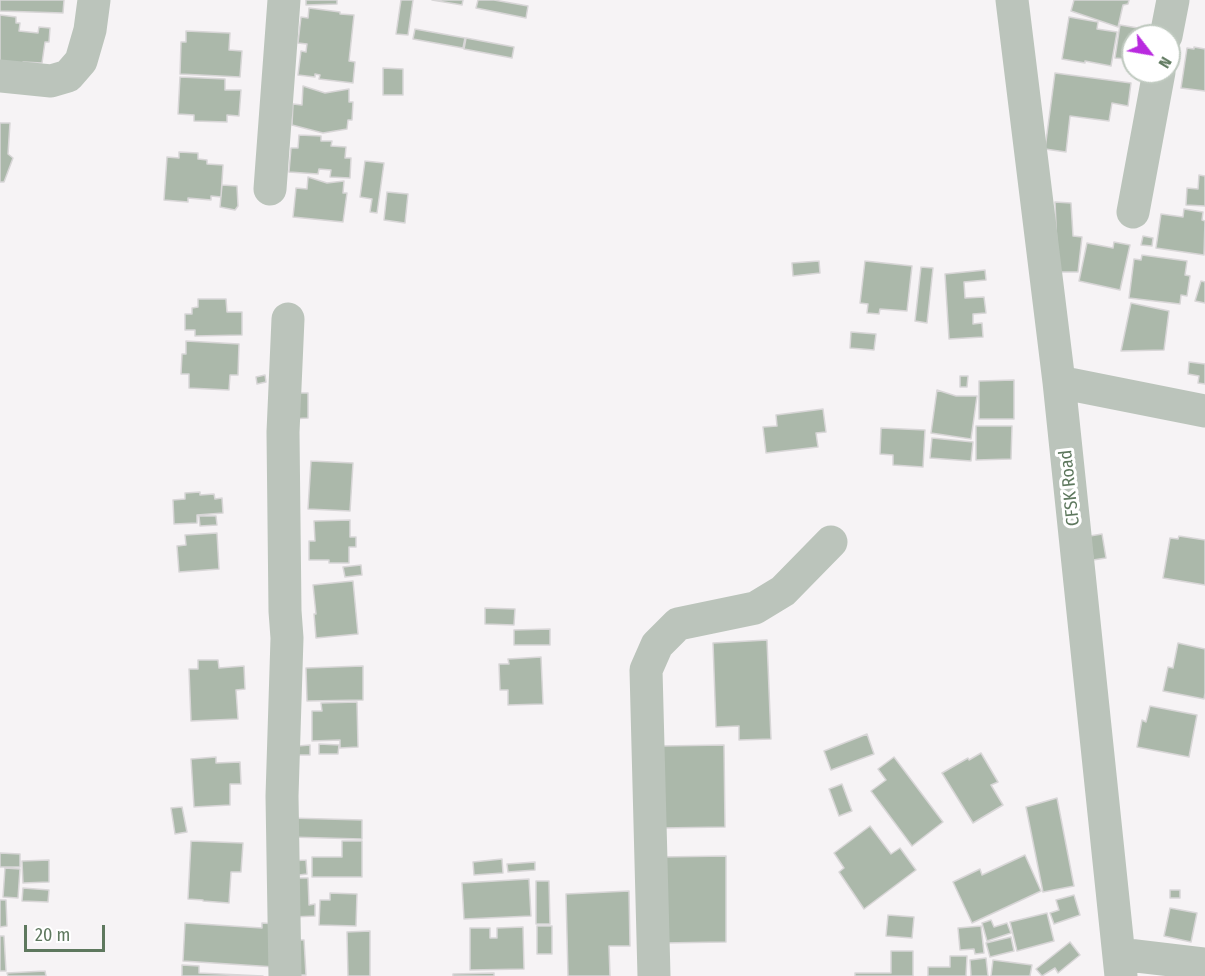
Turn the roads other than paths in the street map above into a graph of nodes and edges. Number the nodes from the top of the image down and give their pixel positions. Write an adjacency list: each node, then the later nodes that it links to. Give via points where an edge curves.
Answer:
1 (94, 0): 6 (street, via 81,61 68,76 51,81)
2 (284, 0): 8 (street)
3 (1012, 0): 11 (street, CFSK Road)
4 (1173, 0): 5 (street)
5 (1168, 24)
6 (0, 76)
7 (1157, 84): 9 (street)
8 (270, 189)
9 (1133, 212)
10 (288, 319): 16 (street, via 283,432 287,638 282,796)
11 (1059, 382): 12 (street); 15 (street, CFSK Road)
12 (1205, 411)
13 (831, 542): 17 (street, via 783,591 755,608 678,624 657,645 646,670)
14 (1205, 964): 15 (street)
15 (1120, 965)
16 (285, 976)
17 (654, 976)

